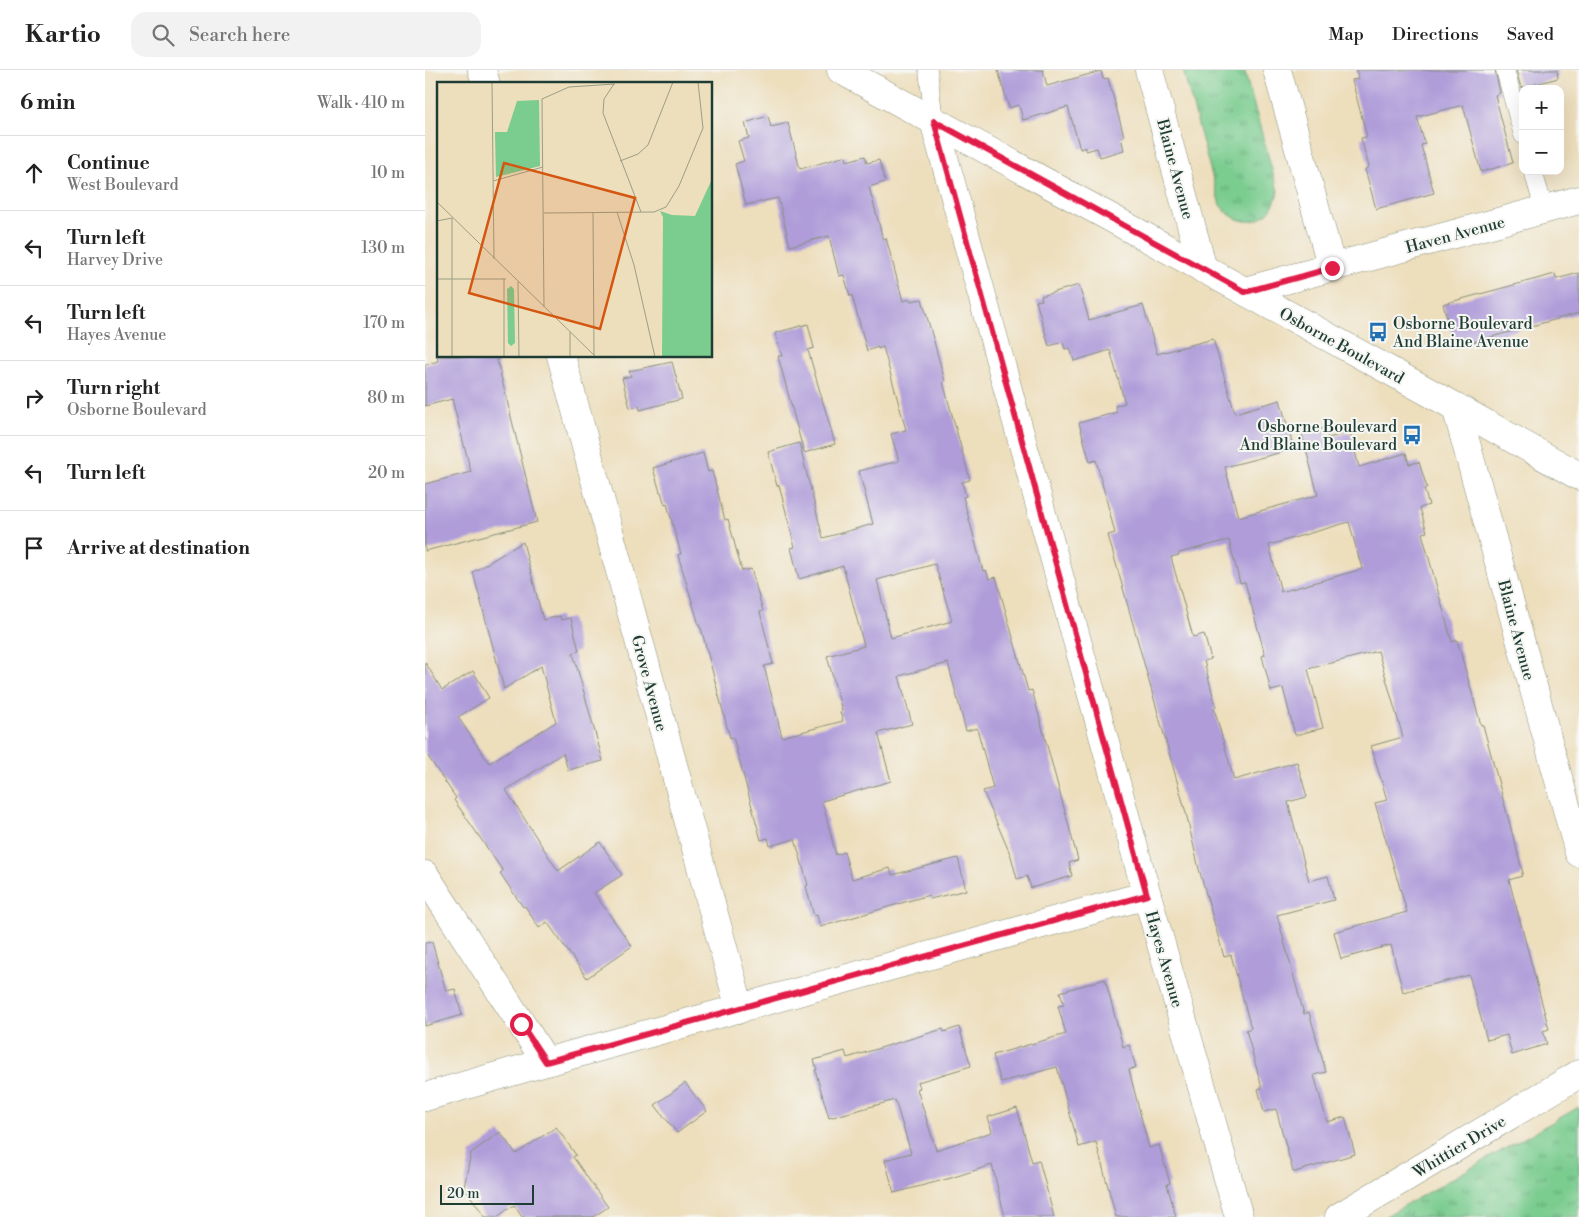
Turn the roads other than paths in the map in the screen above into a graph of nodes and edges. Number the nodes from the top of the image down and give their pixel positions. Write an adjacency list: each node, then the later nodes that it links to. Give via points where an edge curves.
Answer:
1 (841, 70): 6 (street, Osborne Boulevard)
2 (928, 70): 6 (lane)
3 (1149, 70): 12 (street, Blaine Avenue)
4 (1277, 70): 11 (street)
5 (1505, 70): 7 (lane)
6 (934, 121): 12 (street, Osborne Boulevard); 19 (street, Hayes Avenue)
7 (1522, 130)
8 (1534, 175): 10 (lane)
9 (1579, 200): 10 (street, Haven Avenue)
10 (1543, 209): 11 (street, Haven Avenue)
11 (1332, 268): 13 (street, Haven Avenue)
12 (1203, 269): 13 (street, Osborne Boulevard)
13 (1245, 292): 15 (street, Osborne Boulevard)
14 (562, 358): 20 (street, Grove Avenue)
15 (1456, 407): 16 (street, Osborne Boulevard); 17 (street, Blaine Avenue)
16 (1579, 476)
17 (1579, 853)
18 (425, 875): 21 (street)
19 (1147, 895): 20 (street); 24 (street, Hayes Avenue)
20 (740, 1009): 21 (street)
21 (546, 1062): 23 (street)
22 (1579, 1074): 25 (street, Whittier Drive)
23 (425, 1097)
24 (1239, 1217)
25 (1339, 1217)

